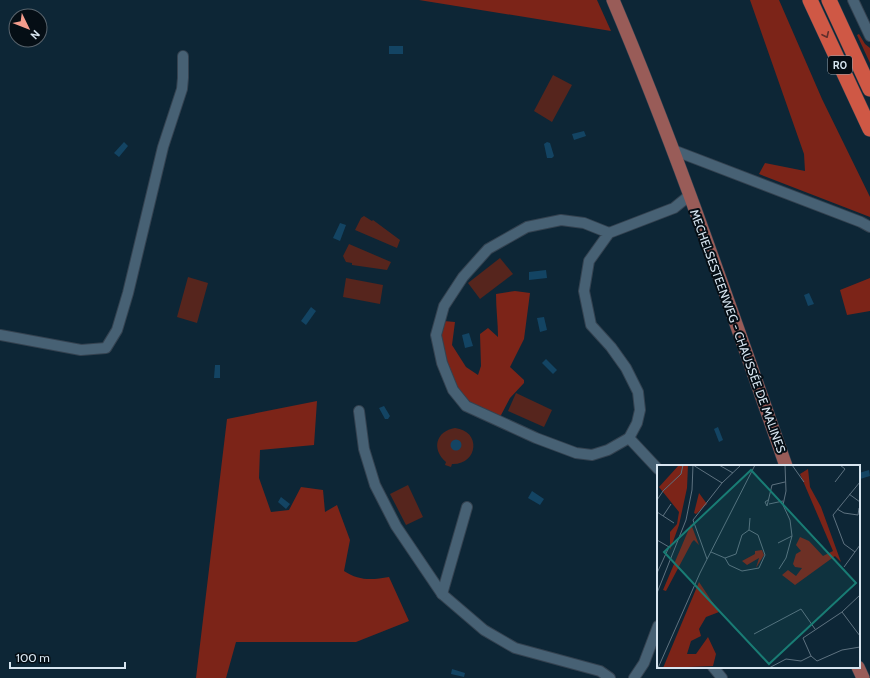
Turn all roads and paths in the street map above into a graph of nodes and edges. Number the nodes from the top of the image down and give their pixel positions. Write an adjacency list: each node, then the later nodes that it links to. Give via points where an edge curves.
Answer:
1 (613, 0): 9 (main road, MECHELSESTEENWEG - CHAUSSÉE DE MALINES)
2 (810, 0): 8 (highway, R0, one-way to 8)
3 (829, 0): 7 (highway, R0)
4 (853, 0): 5 (street)
5 (870, 36)
6 (183, 56): 13 (street, via 182,89 163,147 117,330 106,348 81,350)
7 (870, 89)
8 (870, 129)
9 (673, 150): 10 (main road, MECHELSESTEENWEG - CHAUSSÉE DE MALINES); 11 (street)
10 (692, 201): 12 (street); 16 (main road, MECHELSESTEENWEG - CHAUSSÉE DE MALINES)
11 (870, 227)
12 (609, 234): 15 (street, via 589,261 584,291 591,325 626,368 638,392 640,410); 15 (street, via 584,223 561,220 527,227 488,249 463,277 444,306 436,335 442,363 453,390 466,406 576,453 592,455 608,450)
13 (0, 335)
14 (359, 411): 19 (street, via 364,449 375,485 396,526)
15 (629, 438): 17 (street)
16 (786, 465)
17 (657, 468)
18 (467, 507): 19 (street)
19 (442, 594): 23 (street, via 484,630 515,648 600,671)
20 (657, 629): 24 (street, via 644,663)
21 (714, 668): 25 (street)
22 (858, 668): 26 (main road)
23 (610, 678)
24 (634, 678)
25 (722, 678)
26 (863, 678)

